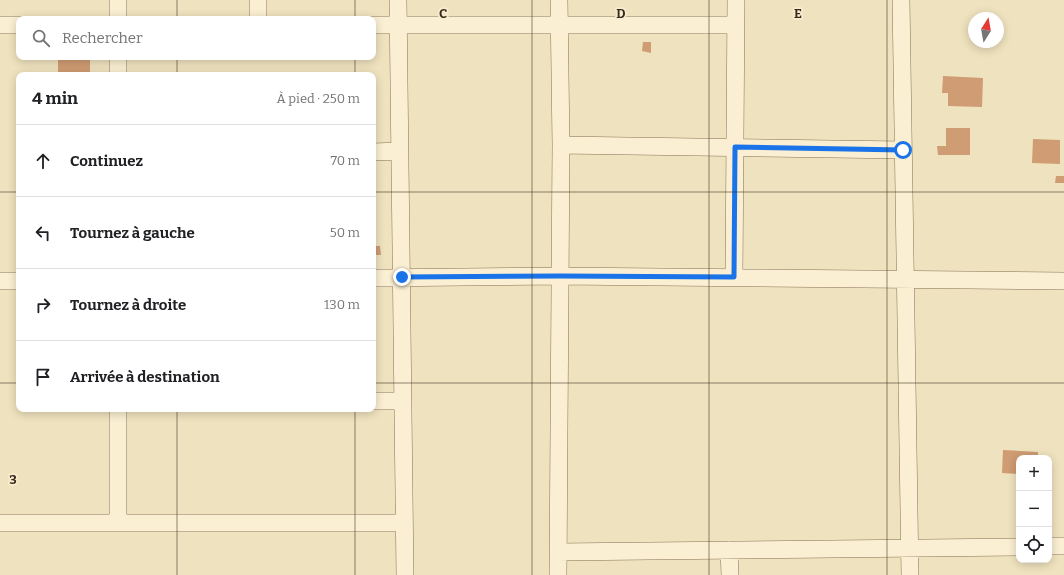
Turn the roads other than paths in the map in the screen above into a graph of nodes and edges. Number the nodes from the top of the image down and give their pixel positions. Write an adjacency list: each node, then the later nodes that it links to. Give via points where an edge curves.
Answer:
1 (118, 0): 7 (street)
2 (258, 0): 8 (street)
3 (398, 0): 12 (street)
4 (559, 0): 13 (street)
5 (736, 0): 14 (street)
6 (901, 0): 19 (street)
7 (118, 16)
8 (258, 16)
9 (0, 25): 10 (street)
10 (16, 25)
11 (376, 25): 12 (street)
12 (399, 25): 13 (street); 20 (street)
13 (559, 25): 14 (street); 17 (street)
14 (736, 25): 18 (street)
15 (118, 60): 16 (street)
16 (118, 72)
17 (561, 145): 18 (street); 22 (street)
18 (735, 147): 19 (street); 24 (street)
19 (903, 150): 26 (street)
20 (400, 151): 21 (street); 23 (street)
21 (376, 152)
22 (560, 276): 23 (street); 24 (street); 41 (street)
23 (402, 277): 25 (street); 31 (street)
24 (734, 277): 26 (street)
25 (376, 278)
26 (906, 279): 29 (street); 39 (street)
27 (0, 281): 28 (street)
28 (16, 281)
29 (1064, 281)
30 (376, 401): 31 (street)
31 (403, 401): 34 (street)
32 (118, 412): 33 (street)
33 (118, 523): 34 (street); 35 (street)
34 (404, 523): 42 (street)
35 (0, 524)
36 (1052, 546): 37 (street)
37 (1064, 546)
38 (1016, 547): 39 (street)
39 (910, 548): 40 (street); 45 (street)
40 (729, 550): 41 (street); 44 (street)
41 (558, 552): 43 (street)
42 (405, 575)
43 (558, 575)
44 (730, 575)
45 (910, 575)

